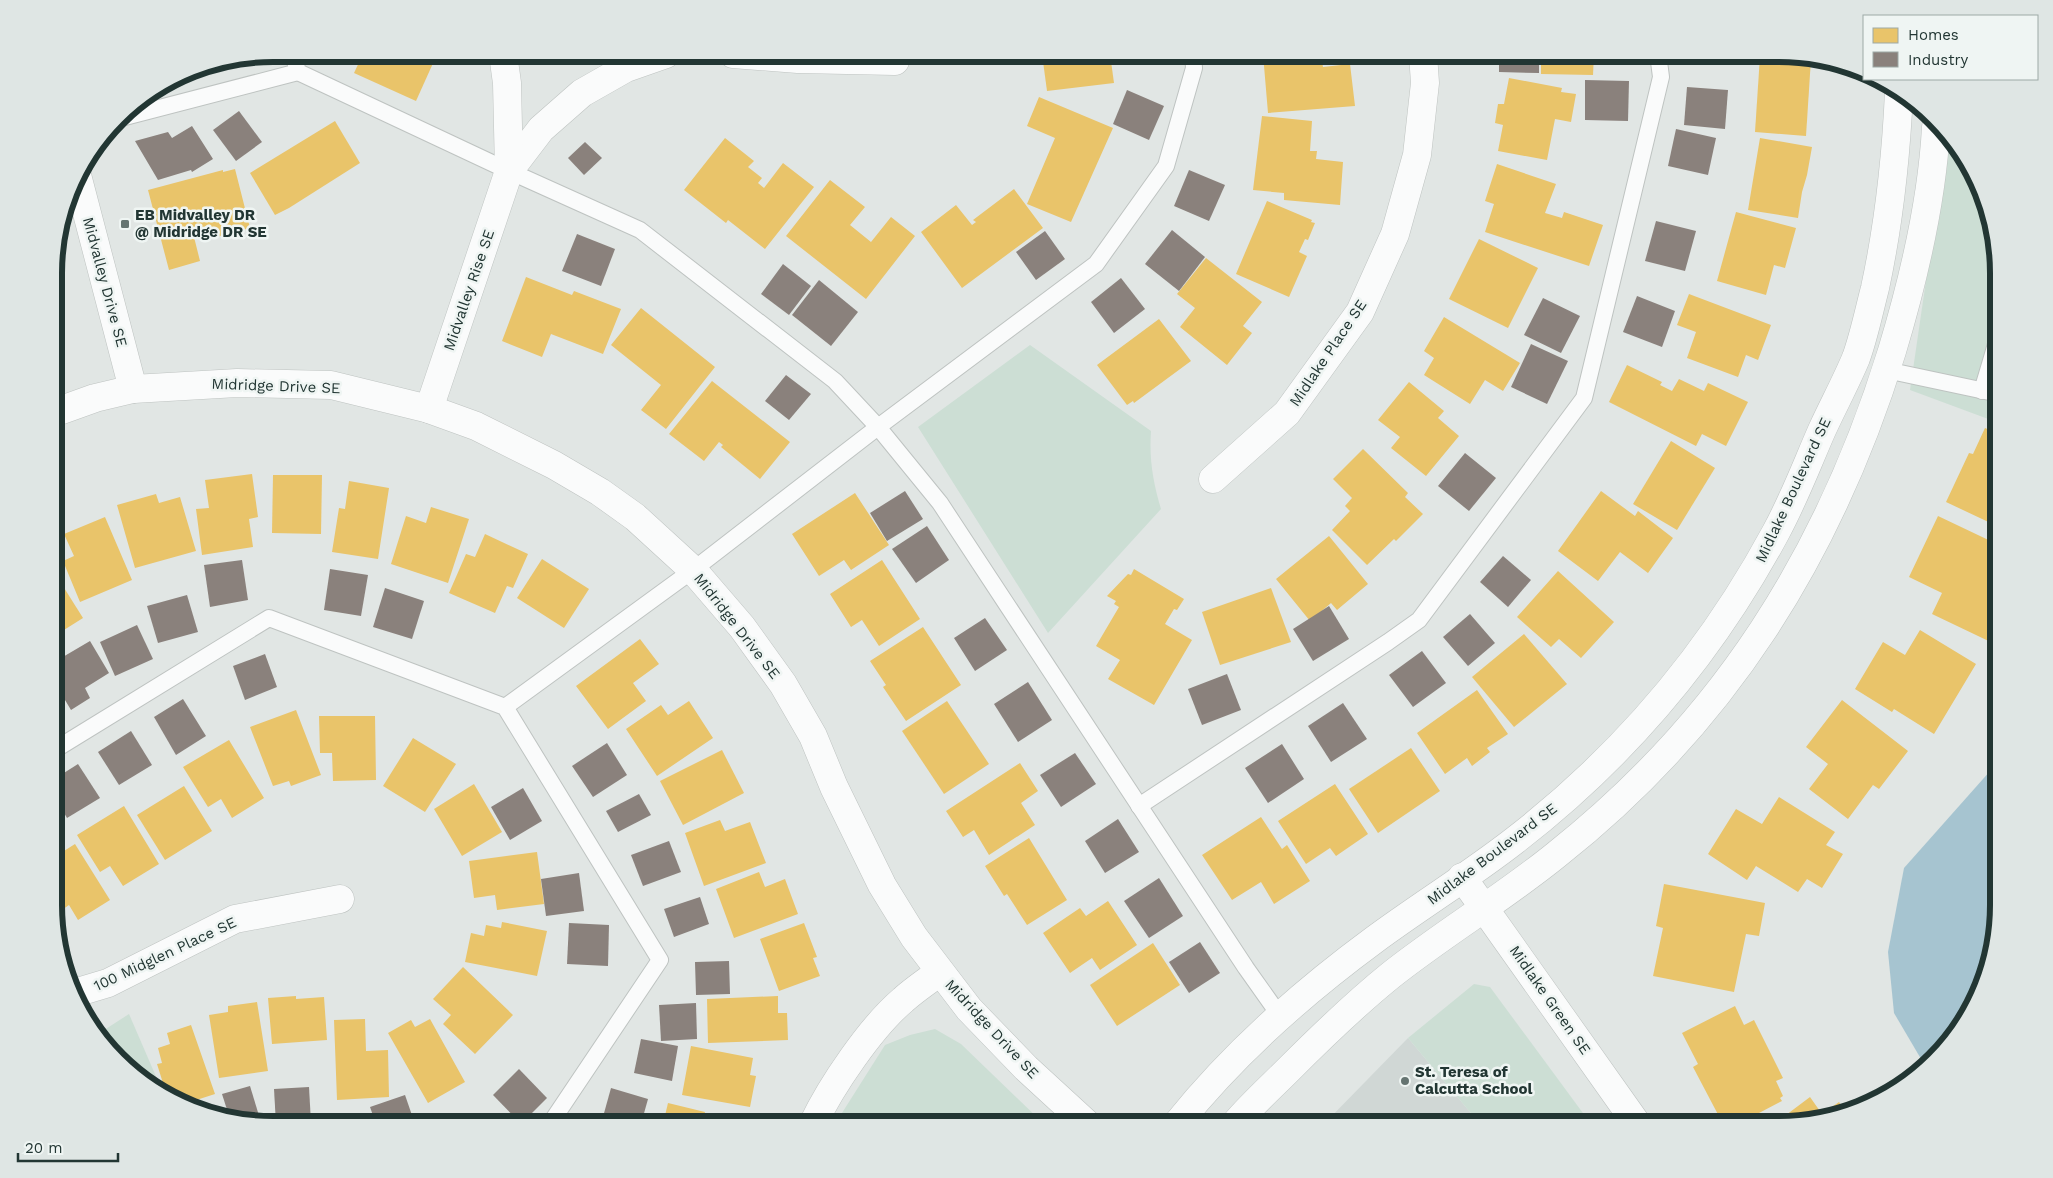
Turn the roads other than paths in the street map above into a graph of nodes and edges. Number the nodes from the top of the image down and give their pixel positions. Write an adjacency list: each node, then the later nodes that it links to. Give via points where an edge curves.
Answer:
1 (295, 62): 7 (lane)
2 (504, 62): 11 (street, Midvalley Rise SE)
3 (643, 62): 11 (street, Midvalley Rise SE, via 582,93 541,129)
4 (1194, 62): 21 (lane, via 1166,166 1096,264)
5 (1424, 62): 22 (street, Midlake Place SE, via 1425,83 1417,155 1395,234 1360,312 1287,413)
6 (1659, 62): 26 (lane, via 1661,77 1584,398 1419,620)
7 (298, 72): 9 (lane); 11 (lane)
8 (1899, 99): 13 (street, Midlake Boulevard SE, via 1897,146 1883,253)
9 (135, 114)
10 (1936, 131): 15 (street, via 1919,254)
11 (509, 171): 19 (street, Midvalley Rise SE); 21 (lane, via 640,230 834,381)
12 (81, 189): 16 (street, Midvalley Drive SE)
13 (1856, 358): 15 (street); 27 (street, Midlake Boulevard SE, via 1778,529 1724,621 1684,676 1598,770 1512,843)
14 (1990, 364): 17 (lane)
15 (1886, 370): 17 (lane); 29 (street, via 1863,438 1816,542 1735,672 1651,770 1605,815)
16 (133, 389): 19 (street, Midridge Drive SE, via 238,383 331,385); 20 (street, Midridge Drive SE)
17 (1982, 391): 18 (lane)
18 (1990, 392)
19 (429, 409): 23 (street, Midridge Drive SE, via 476,426 600,492 635,517)
20 (62, 410)
21 (878, 427): 23 (lane); 26 (lane, via 940,503)
22 (1213, 479)
23 (693, 570): 24 (lane); 30 (street, Midridge Drive SE, via 742,628 783,684 813,736 882,885)
24 (505, 707): 25 (lane, via 268,618); 33 (lane, via 660,960)
25 (62, 745)
26 (1139, 806): 32 (lane)
27 (1462, 877): 29 (street, Midlake Green SE); 32 (street, Midlake Boulevard SE, via 1365,946)
28 (340, 898): 31 (street, 100 Midglen Place SE, via 235,919 108,983)
29 (1485, 908): 37 (street, via 1391,975 1326,1032); 38 (street, Midlake Green SE)
30 (940, 972): 34 (street, via 902,1000 868,1037); 35 (street, Midridge Drive SE, via 969,1009)
31 (81, 991)
32 (1280, 1016): 36 (street, Midlake Boulevard SE, via 1232,1062)
33 (555, 1116)
34 (816, 1116)
35 (1078, 1116)
36 (1184, 1116)
37 (1243, 1116)
38 (1631, 1116)

